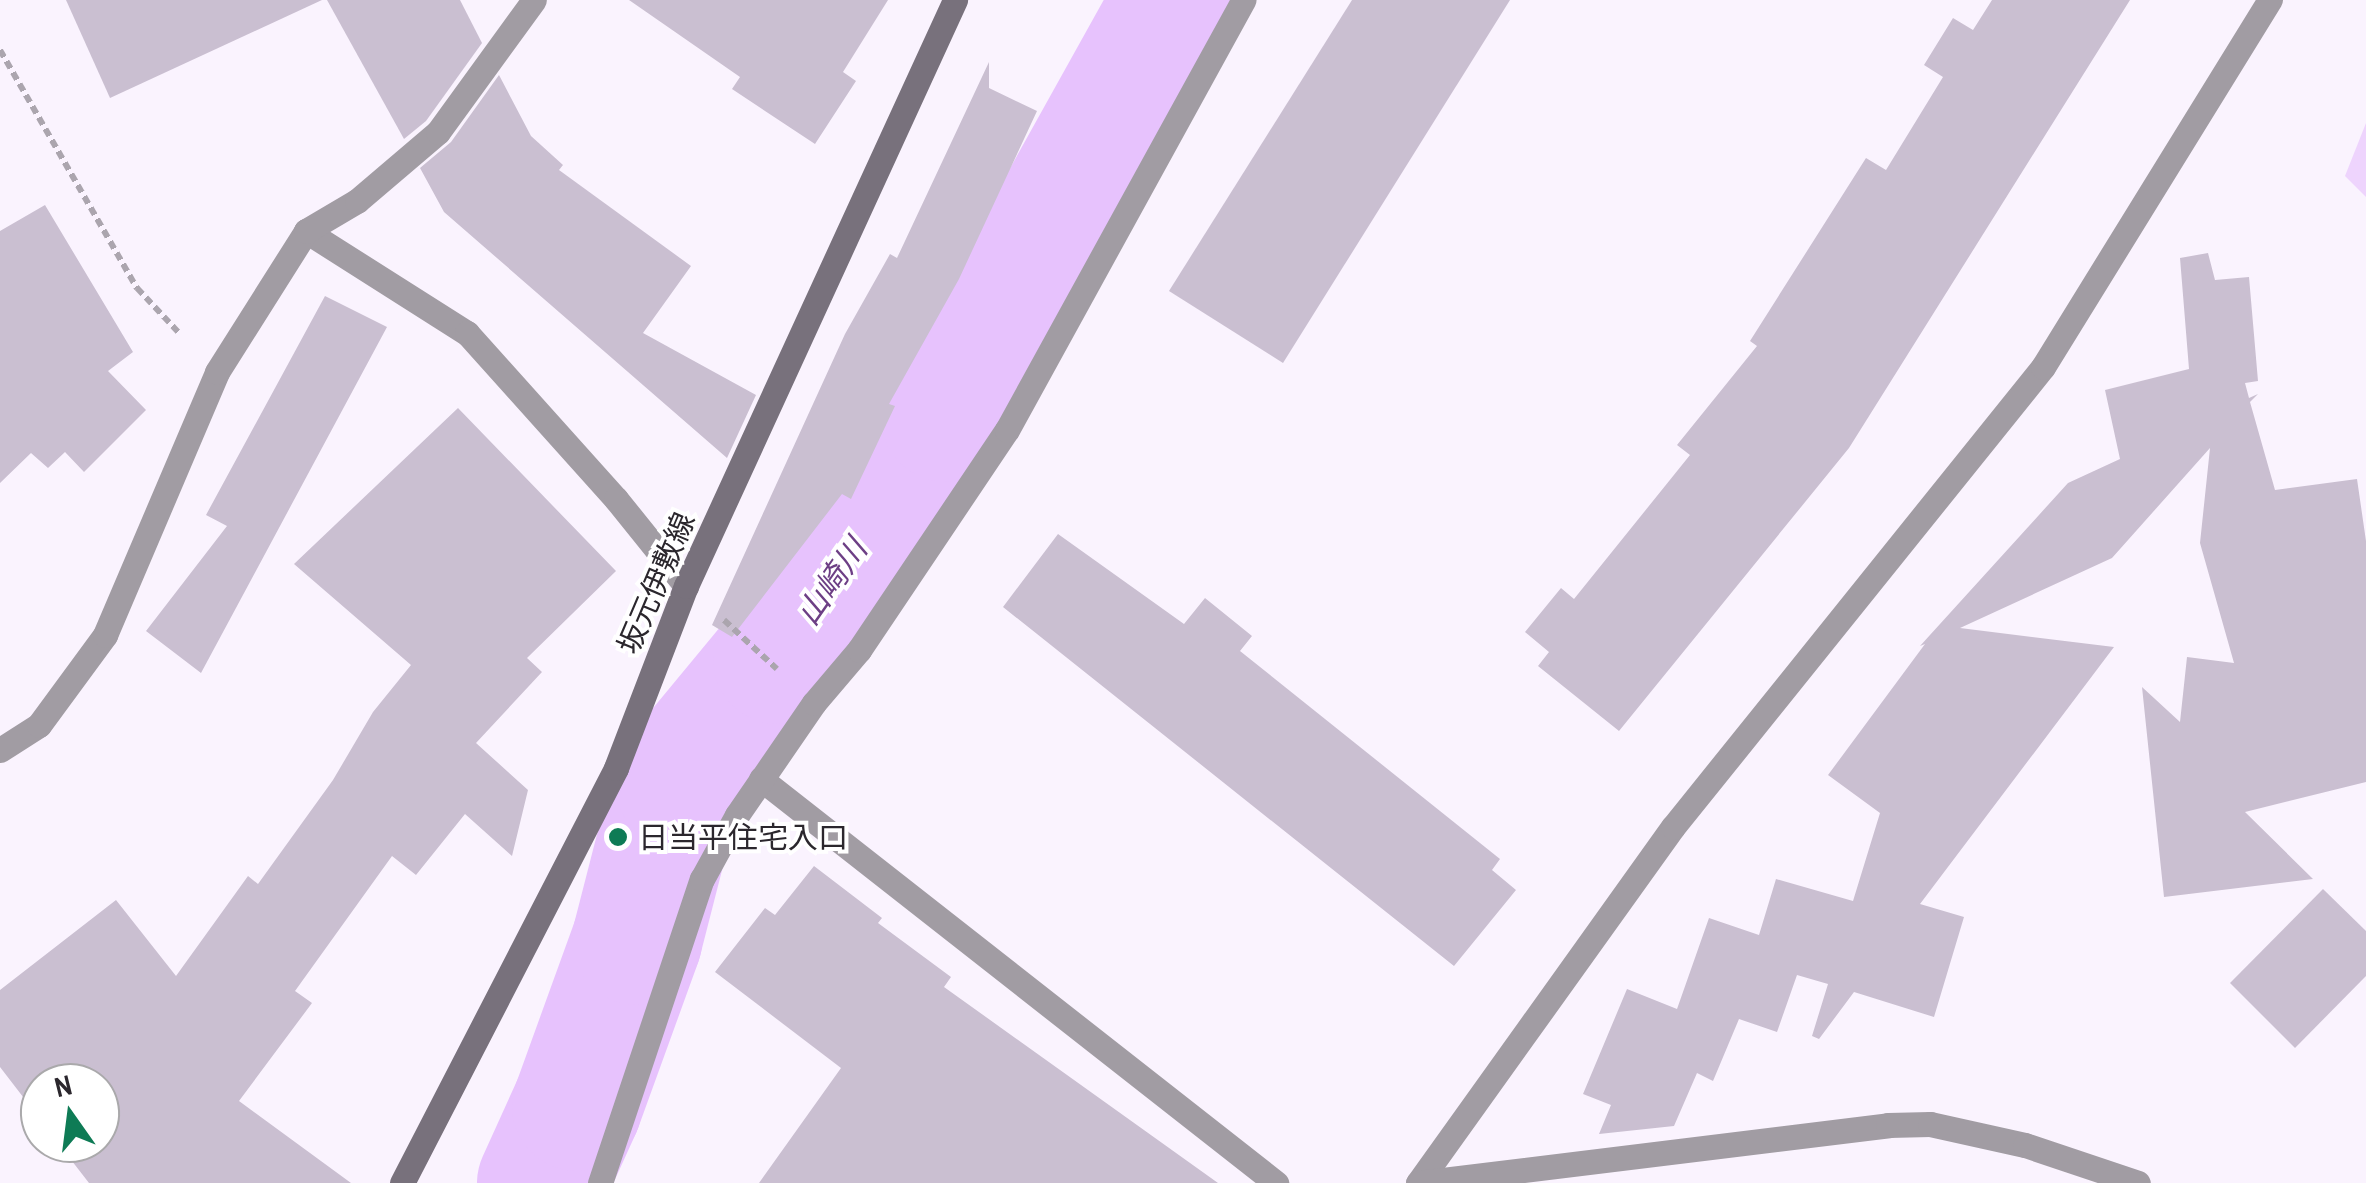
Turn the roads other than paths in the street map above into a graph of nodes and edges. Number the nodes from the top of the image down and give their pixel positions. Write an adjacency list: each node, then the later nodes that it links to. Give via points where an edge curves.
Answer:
1 (534, 0): 5 (street, via 438,132 357,201)
2 (955, 0): 6 (main road, 坂元伊敷線)
3 (1243, 0): 8 (street, via 1006,430 858,650)
4 (2270, 0): 12 (street, via 2043,367 1673,827 1418,1183 1930,1124 2025,1145)
5 (306, 231): 6 (street, via 467,333); 7 (street, via 217,372 105,636 39,725)
6 (686, 586): 9 (main road, 坂元伊敷線, via 616,768)
7 (0, 750)
8 (761, 779): 10 (street, via 702,879); 11 (street)
9 (402, 1183)
10 (600, 1183)
11 (1276, 1183)
12 (2138, 1183)

